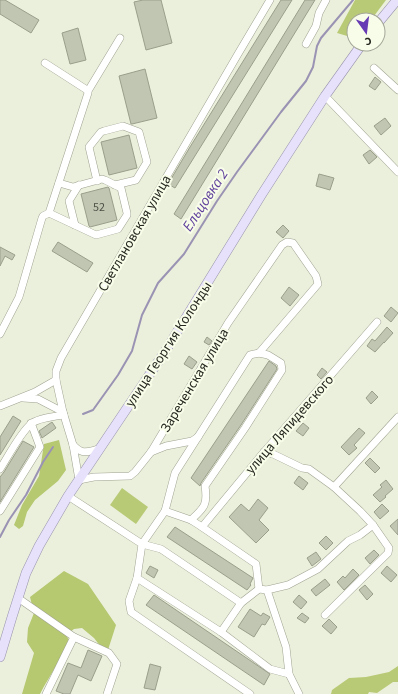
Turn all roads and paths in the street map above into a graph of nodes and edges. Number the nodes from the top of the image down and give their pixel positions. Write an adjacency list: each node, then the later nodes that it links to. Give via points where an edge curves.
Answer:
1 (270, 0): 23 (street, Светлановская улица, via 61,358)
2 (326, 0): 6 (street)
3 (397, 0): 4 (main road)
4 (386, 13)
5 (120, 38): 11 (street)
6 (306, 44)
7 (356, 52): 12 (main road, улица Георгия Колонды)
8 (45, 63): 11 (street)
9 (374, 68): 10 (street)
10 (398, 90)
11 (88, 91): 15 (street)
12 (325, 96): 13 (street); 31 (main road, улица Георгия Колонды, via 166,350)
13 (398, 172)
14 (97, 181): 16 (street); 17 (street, via 103,179); 17 (street, via 89,147 102,132 124,126 139,132 147,162 136,180)
15 (59, 183): 16 (street, via 72,187); 18 (street)
16 (78, 185): 19 (street, via 69,201)
17 (115, 185): 19 (street, via 121,188 127,214 119,229 96,235)
18 (49, 213): 19 (street); 21 (street, via 42,218 19,297)
19 (75, 225)
20 (377, 322): 33 (street, улица Ляпидевского)
21 (0, 334)
22 (259, 352): 29 (street, via 250,356); 32 (street, Зареченская улица, via 318,284 316,276 293,243 287,242 282,245 228,324); 40 (street, via 281,363 282,370 205,486 203,510)
23 (56, 380): 24 (street); 26 (street, Светлановская улица)
24 (21, 398): 25 (street); 26 (street, via 38,398)
25 (0, 406)
26 (64, 414): 28 (street); 30 (street, Светлановская улица)
27 (398, 417): 36 (street)
28 (31, 423): 34 (street); 38 (street, via 40,447)
29 (198, 437): 32 (street); 39 (street, via 175,473)
30 (73, 445): 31 (street, via 86,452); 35 (street, Светлановская улица)
31 (99, 449): 35 (main road, улица Георгия Колонды)
32 (151, 452): 35 (street, Зареченская улица, via 130,476)
33 (264, 452): 36 (street, via 308,469); 42 (street, улица Ляпидевского)
34 (0, 469)
35 (79, 480): 37 (main road, улица Георгия Колонды)
36 (334, 487): 41 (street)
37 (68, 496): 43 (street); 47 (main road, улица Георгия Колонды, via 38,546)
38 (0, 511)
39 (165, 511): 40 (street); 43 (street)
40 (191, 520): 42 (street)
41 (373, 525): 46 (street, via 348,541 318,569 288,585); 49 (street, via 389,548 388,553)
42 (202, 527): 45 (street, via 256,564)
43 (142, 544): 44 (street); 48 (street, via 162,549)
44 (137, 578): 50 (street); 56 (street, via 129,601 131,612)
45 (259, 589): 46 (street); 48 (street)
46 (267, 590): 53 (street, via 286,647)
47 (18, 598): 51 (street); 52 (main road, улица Георгия Колонды)
48 (241, 603): 50 (street)
49 (324, 615)
50 (221, 632): 53 (street, via 270,669)
51 (74, 637): 54 (street); 55 (street, via 109,653 117,664)
52 (0, 657)
53 (289, 674): 57 (street)
54 (46, 694)
55 (108, 694)
56 (250, 694)
57 (299, 694)

